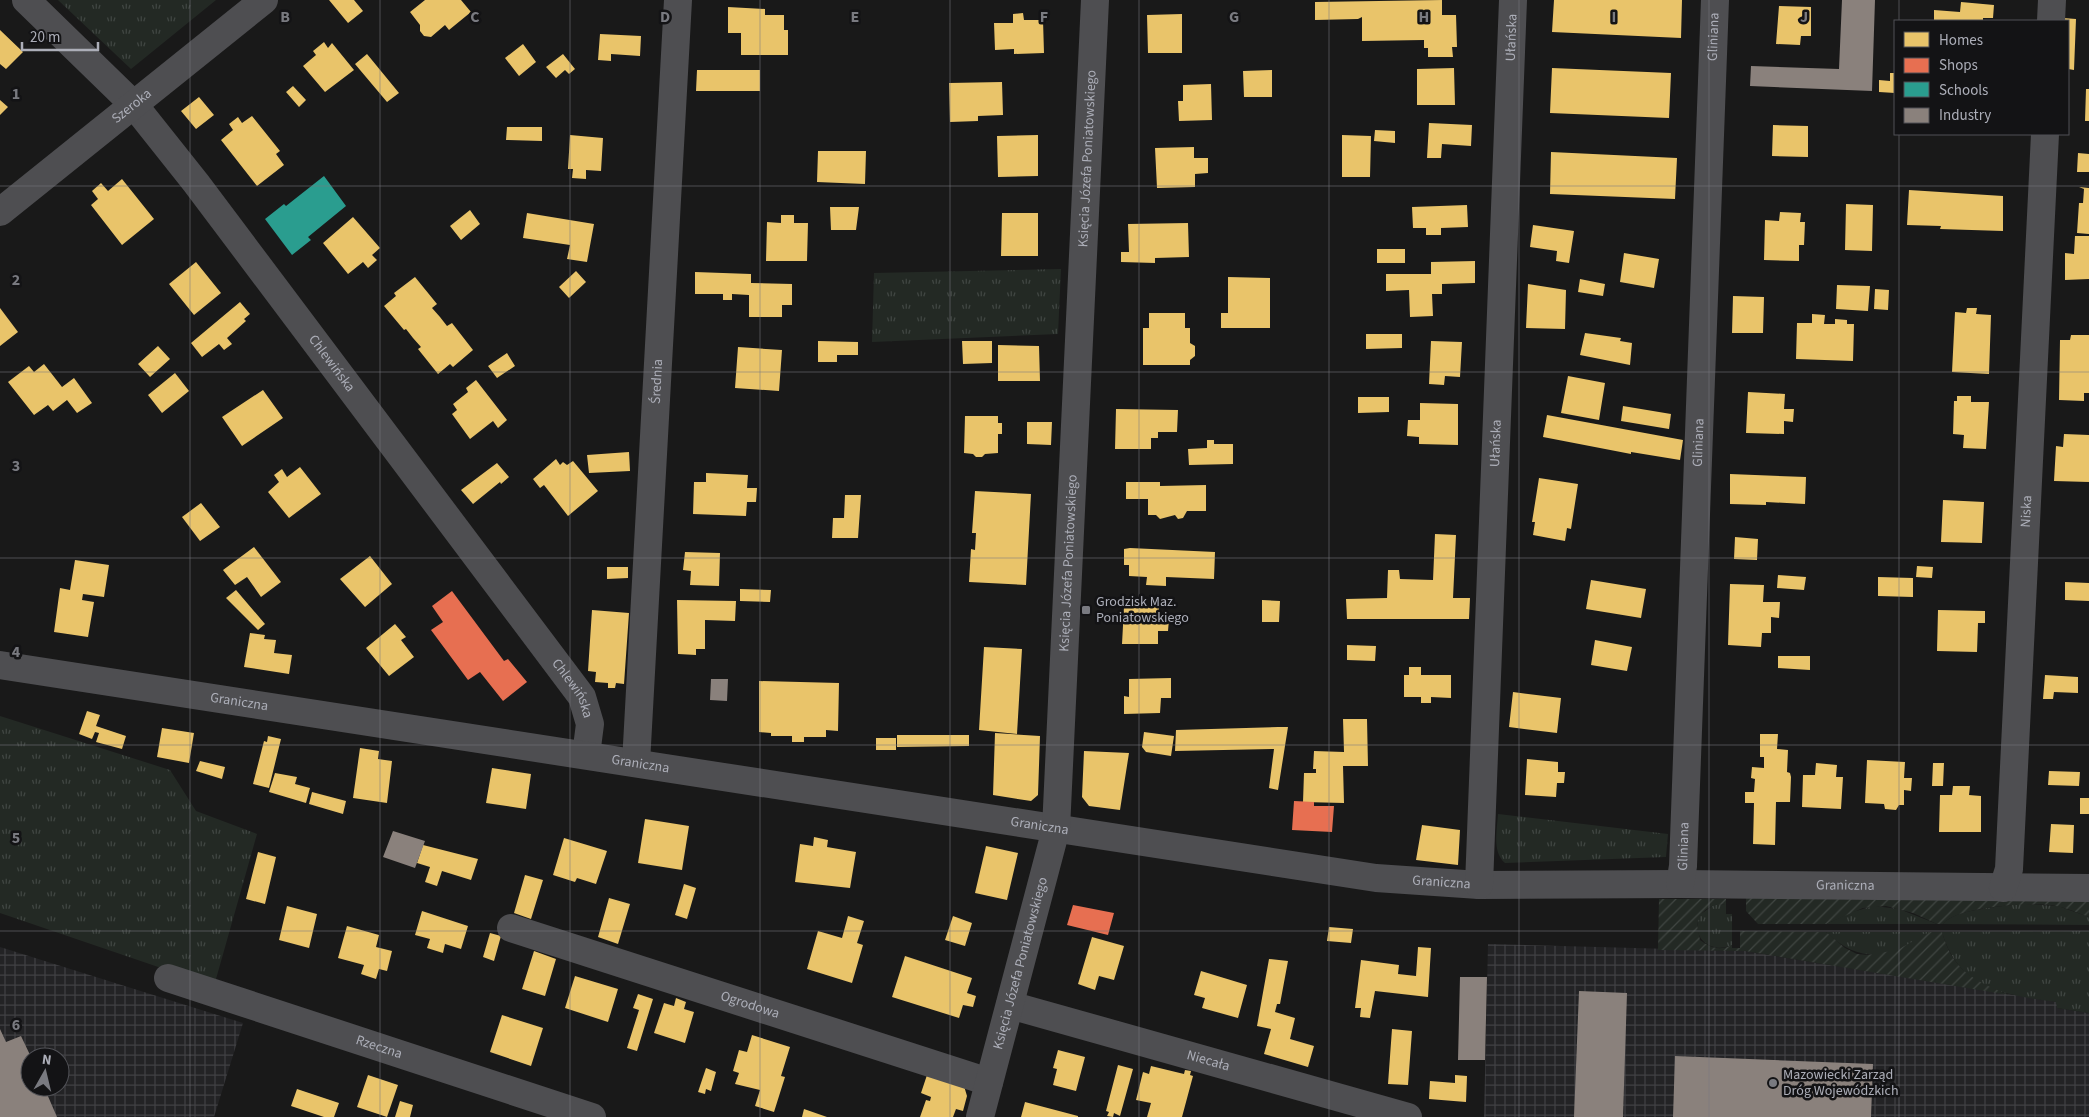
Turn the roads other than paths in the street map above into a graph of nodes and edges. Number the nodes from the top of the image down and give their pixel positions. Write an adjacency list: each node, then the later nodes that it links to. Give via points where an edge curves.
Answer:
1 (26, 0): 9 (street, Chlewińska)
2 (264, 0): 9 (street, Szeroka)
3 (678, 0): 14 (street, Średnia)
4 (1095, 0): 15 (street, Księcia Józefa Poniatowskiego)
5 (1514, 0): 17 (street, Ułańska)
6 (1715, 0): 16 (street, Gliniana)
7 (2052, 0): 8 (street)
8 (2051, 20)
9 (134, 105): 11 (street, Szeroka); 13 (street, Chlewińska, via 582,697 590,724)
10 (2045, 135): 18 (street, Niska, via 2010,869)
11 (0, 212)
12 (0, 665): 13 (street, Graniczna)
13 (586, 755): 14 (street, Graniczna)
14 (636, 763): 15 (street, Graniczna)
15 (1056, 829): 17 (street, Graniczna, via 1376,878); 22 (street, Księcia Józefa Poniatowskiego)
16 (1680, 884): 17 (street, Graniczna); 18 (street, Graniczna)
17 (1479, 885)
18 (2003, 888): 19 (street, Graniczna)
19 (2089, 888)
20 (511, 928): 23 (street, Ogrodowa)
21 (168, 978): 24 (street, Rzeczna)
22 (1010, 1005): 23 (street, Księcia Józefa Poniatowskiego); 26 (street, Niecała)
23 (989, 1082): 25 (street, Księcia Józefa Poniatowskiego)
24 (592, 1117)
25 (980, 1117)
26 (1408, 1117)

